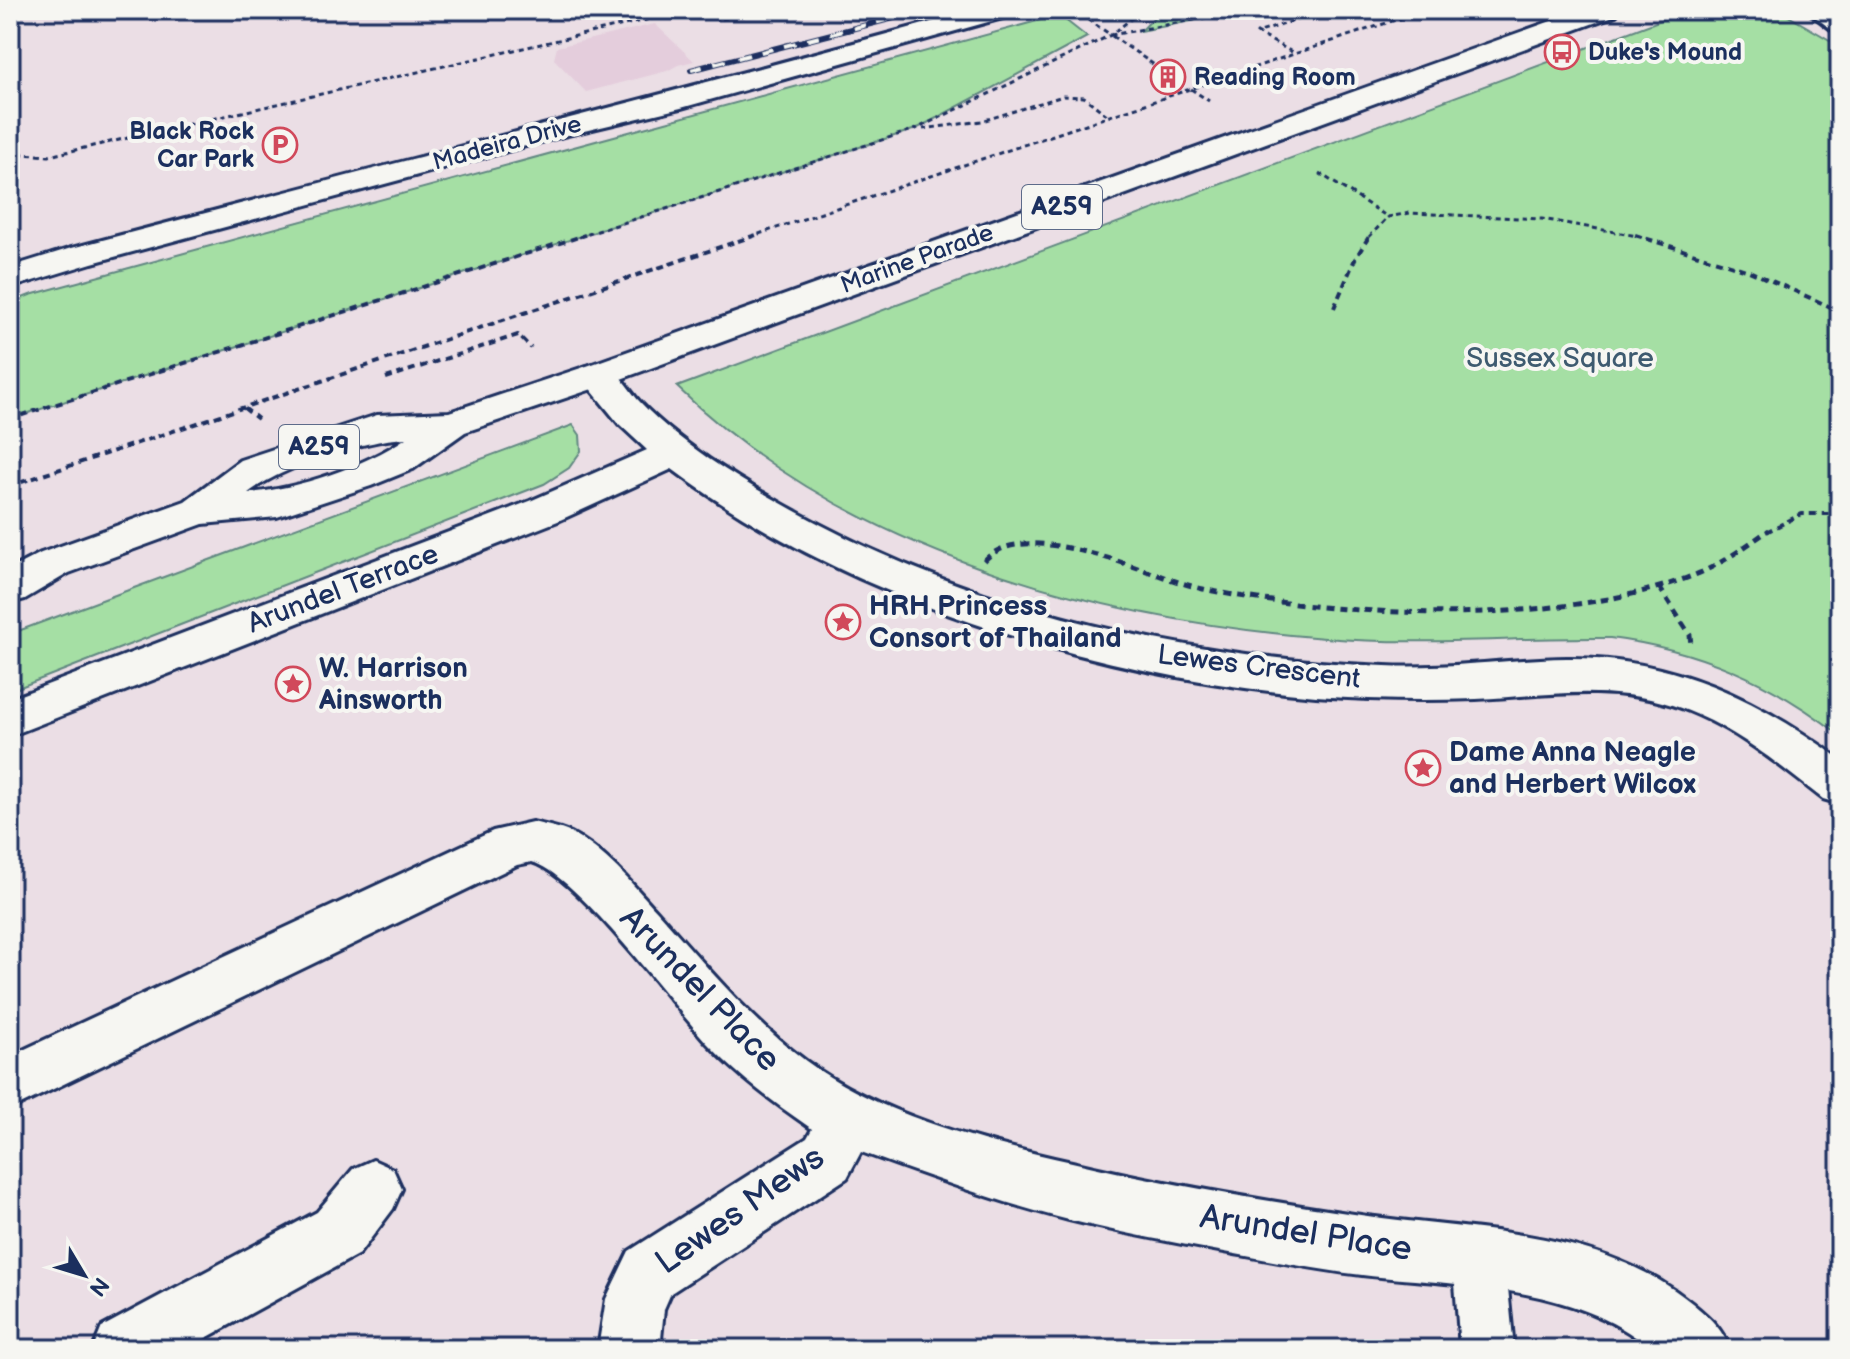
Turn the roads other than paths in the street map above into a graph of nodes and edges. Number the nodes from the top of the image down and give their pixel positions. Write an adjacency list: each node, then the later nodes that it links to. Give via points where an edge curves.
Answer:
1 (1004, 10): 3 (street, Madeira Drive)
2 (1607, 10): 4 (street, Marine Parade / A259)
3 (10, 278)
4 (597, 375): 5 (street, Lewes Crescent, via 641,427); 6 (street, Marine Parade / A259, via 452,424 400,460 330,486 277,504 199,511)
5 (673, 452): 9 (street, Arundel Terrace, via 544,511); 10 (street, Lewes Crescent, via 826,547 955,600 1047,628 1150,655 1265,672 1386,683 1570,675 1666,686 1729,709)
6 (55, 563): 7 (street, A259); 8 (street, Marine Parade / A259)
7 (10, 571)
8 (10, 588)
9 (10, 718)
10 (1840, 785)
11 (10, 1084): 12 (street, Arundel Place, via 510,845 532,842 554,848 593,876 756,1054)
12 (848, 1120): 14 (street, Arundel Place, via 1070,1191 1359,1245); 16 (street, Lewes Mews, via 827,1158 650,1272 632,1313)
13 (373, 1189): 15 (street, via 338,1233)
14 (1479, 1257): 17 (lane); 18 (street, Arundel Place, via 1584,1278 1625,1295)
15 (124, 1349)
16 (629, 1349)
17 (1487, 1349)
18 (1699, 1349)

